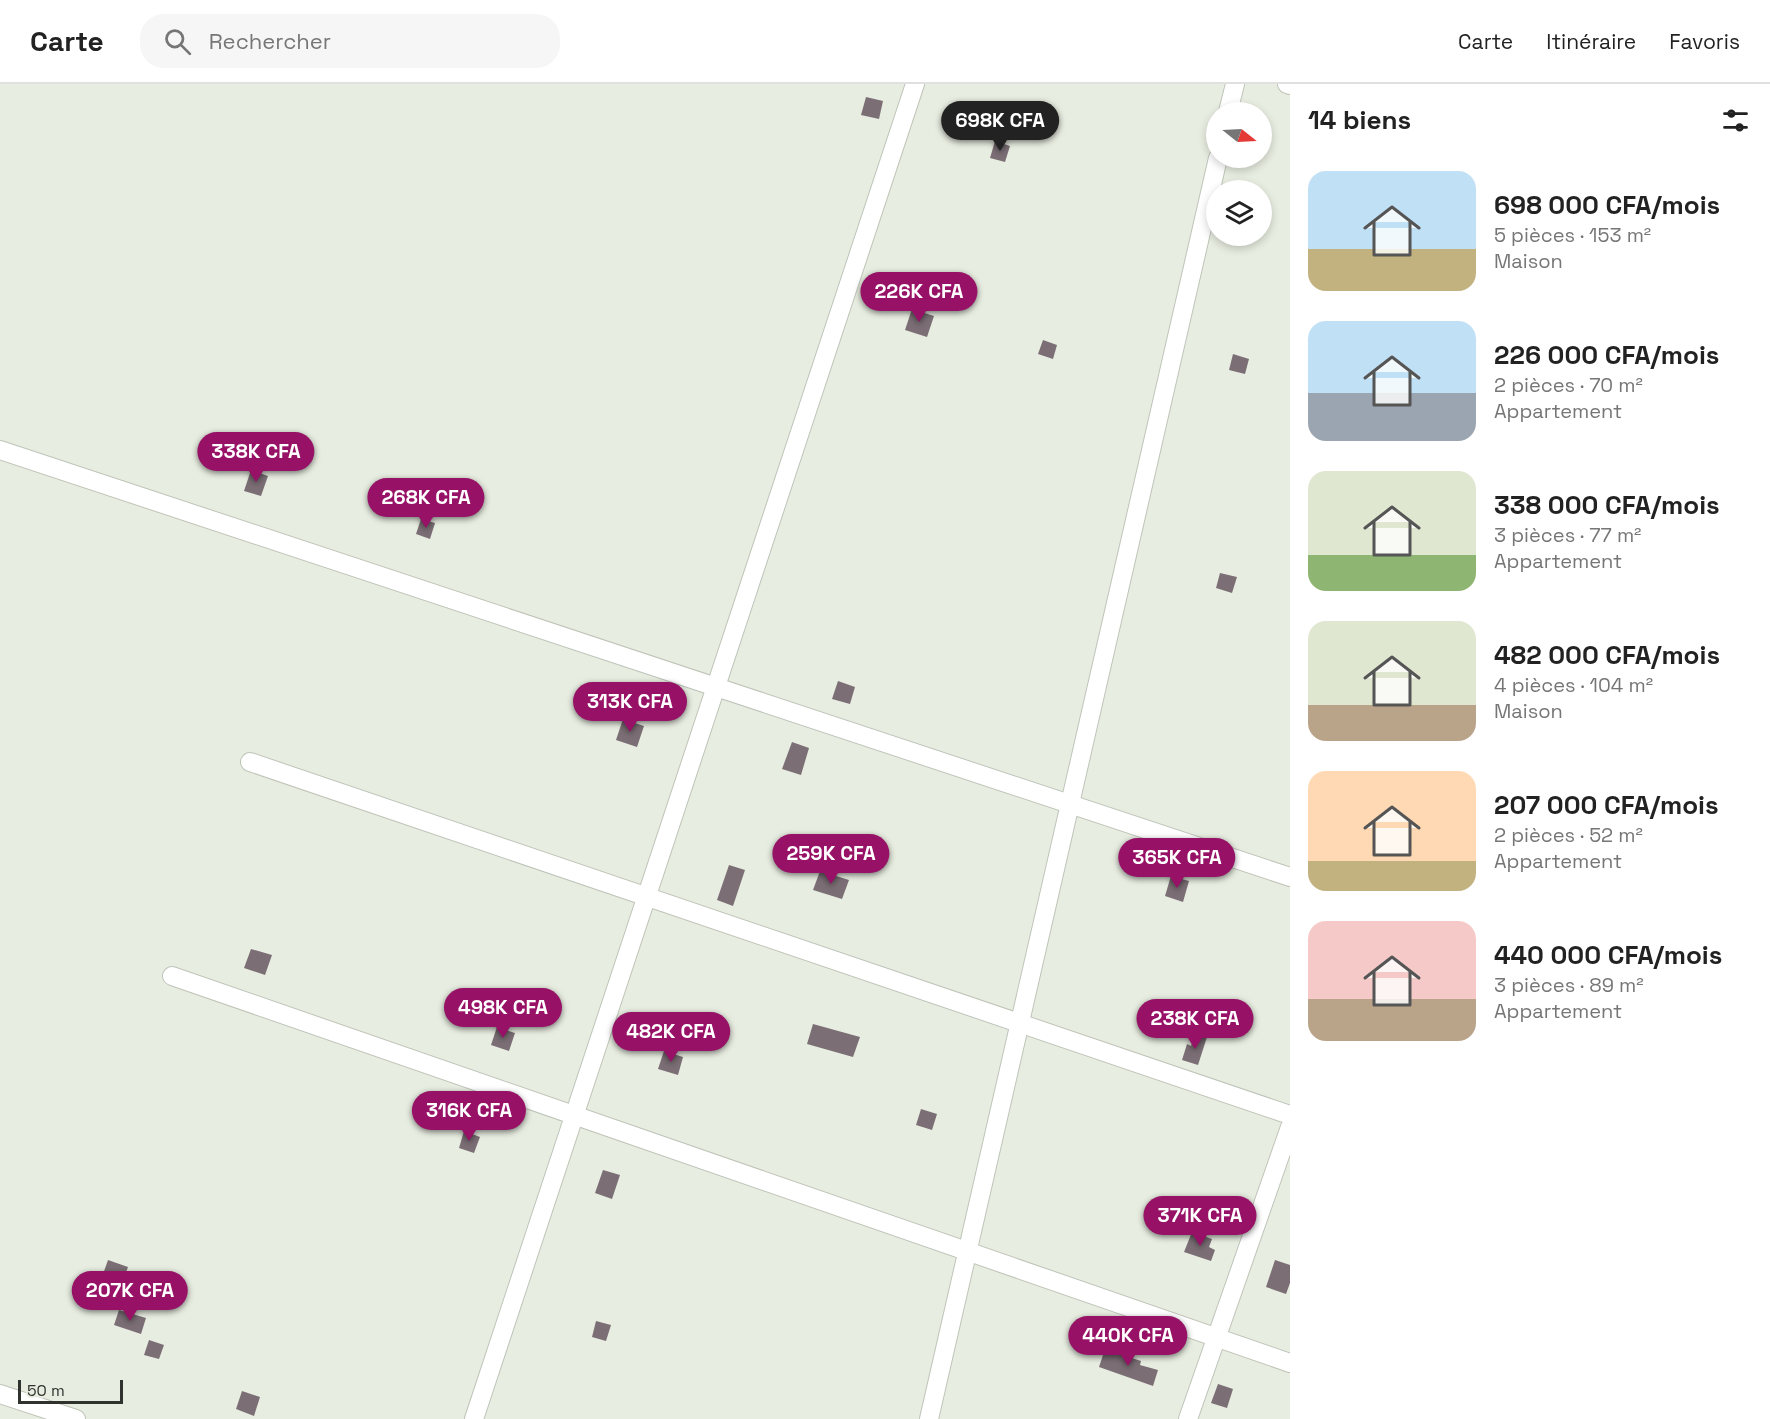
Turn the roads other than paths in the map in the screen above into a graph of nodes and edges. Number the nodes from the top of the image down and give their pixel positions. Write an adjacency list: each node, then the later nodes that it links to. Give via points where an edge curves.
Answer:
1 (915, 84): 6 (street)
2 (1235, 84): 3 (street)
3 (1230, 102)
4 (1216, 168): 8 (street)
5 (0, 450): 6 (street)
6 (716, 687): 8 (street); 10 (street)
7 (250, 762): 10 (street)
8 (1070, 804): 9 (street); 12 (street)
9 (1290, 877)
10 (646, 897): 12 (street); 14 (street)
11 (172, 976): 14 (street)
12 (1020, 1023): 13 (street); 16 (street)
13 (1290, 1115)
14 (574, 1116): 16 (street); 21 (street)
15 (1290, 1126): 17 (street)
16 (968, 1251): 17 (street); 22 (street)
17 (1216, 1338): 18 (street); 23 (street)
18 (1290, 1363)
19 (0, 1394): 20 (street)
20 (76, 1419)
21 (474, 1419)
22 (929, 1419)
23 (1188, 1419)

